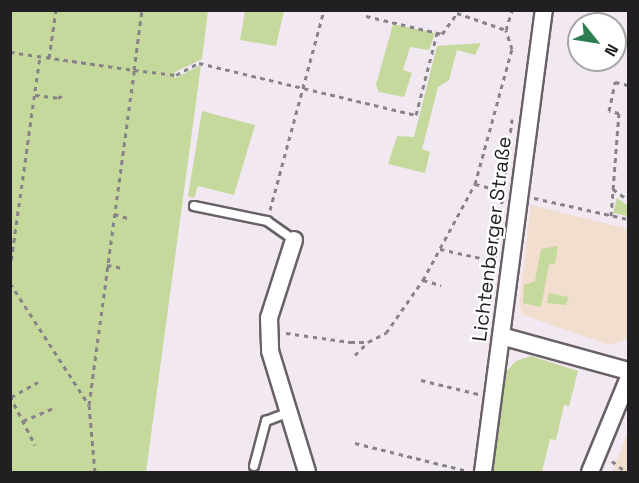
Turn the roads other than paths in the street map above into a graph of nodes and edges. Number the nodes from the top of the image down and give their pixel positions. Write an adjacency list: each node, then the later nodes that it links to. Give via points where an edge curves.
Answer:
1 (544, 10): 4 (street, Lichtenberger Straße)
2 (194, 207): 3 (lane, via 267,221)
3 (294, 240): 7 (street, via 269,318 270,351)
4 (501, 336): 5 (street); 10 (street, Lichtenberger Straße)
5 (628, 371)
6 (628, 380): 11 (street)
7 (290, 412): 8 (lane, via 266,421); 9 (street)
8 (254, 466)
9 (307, 472)
10 (483, 472)
11 (590, 472)

